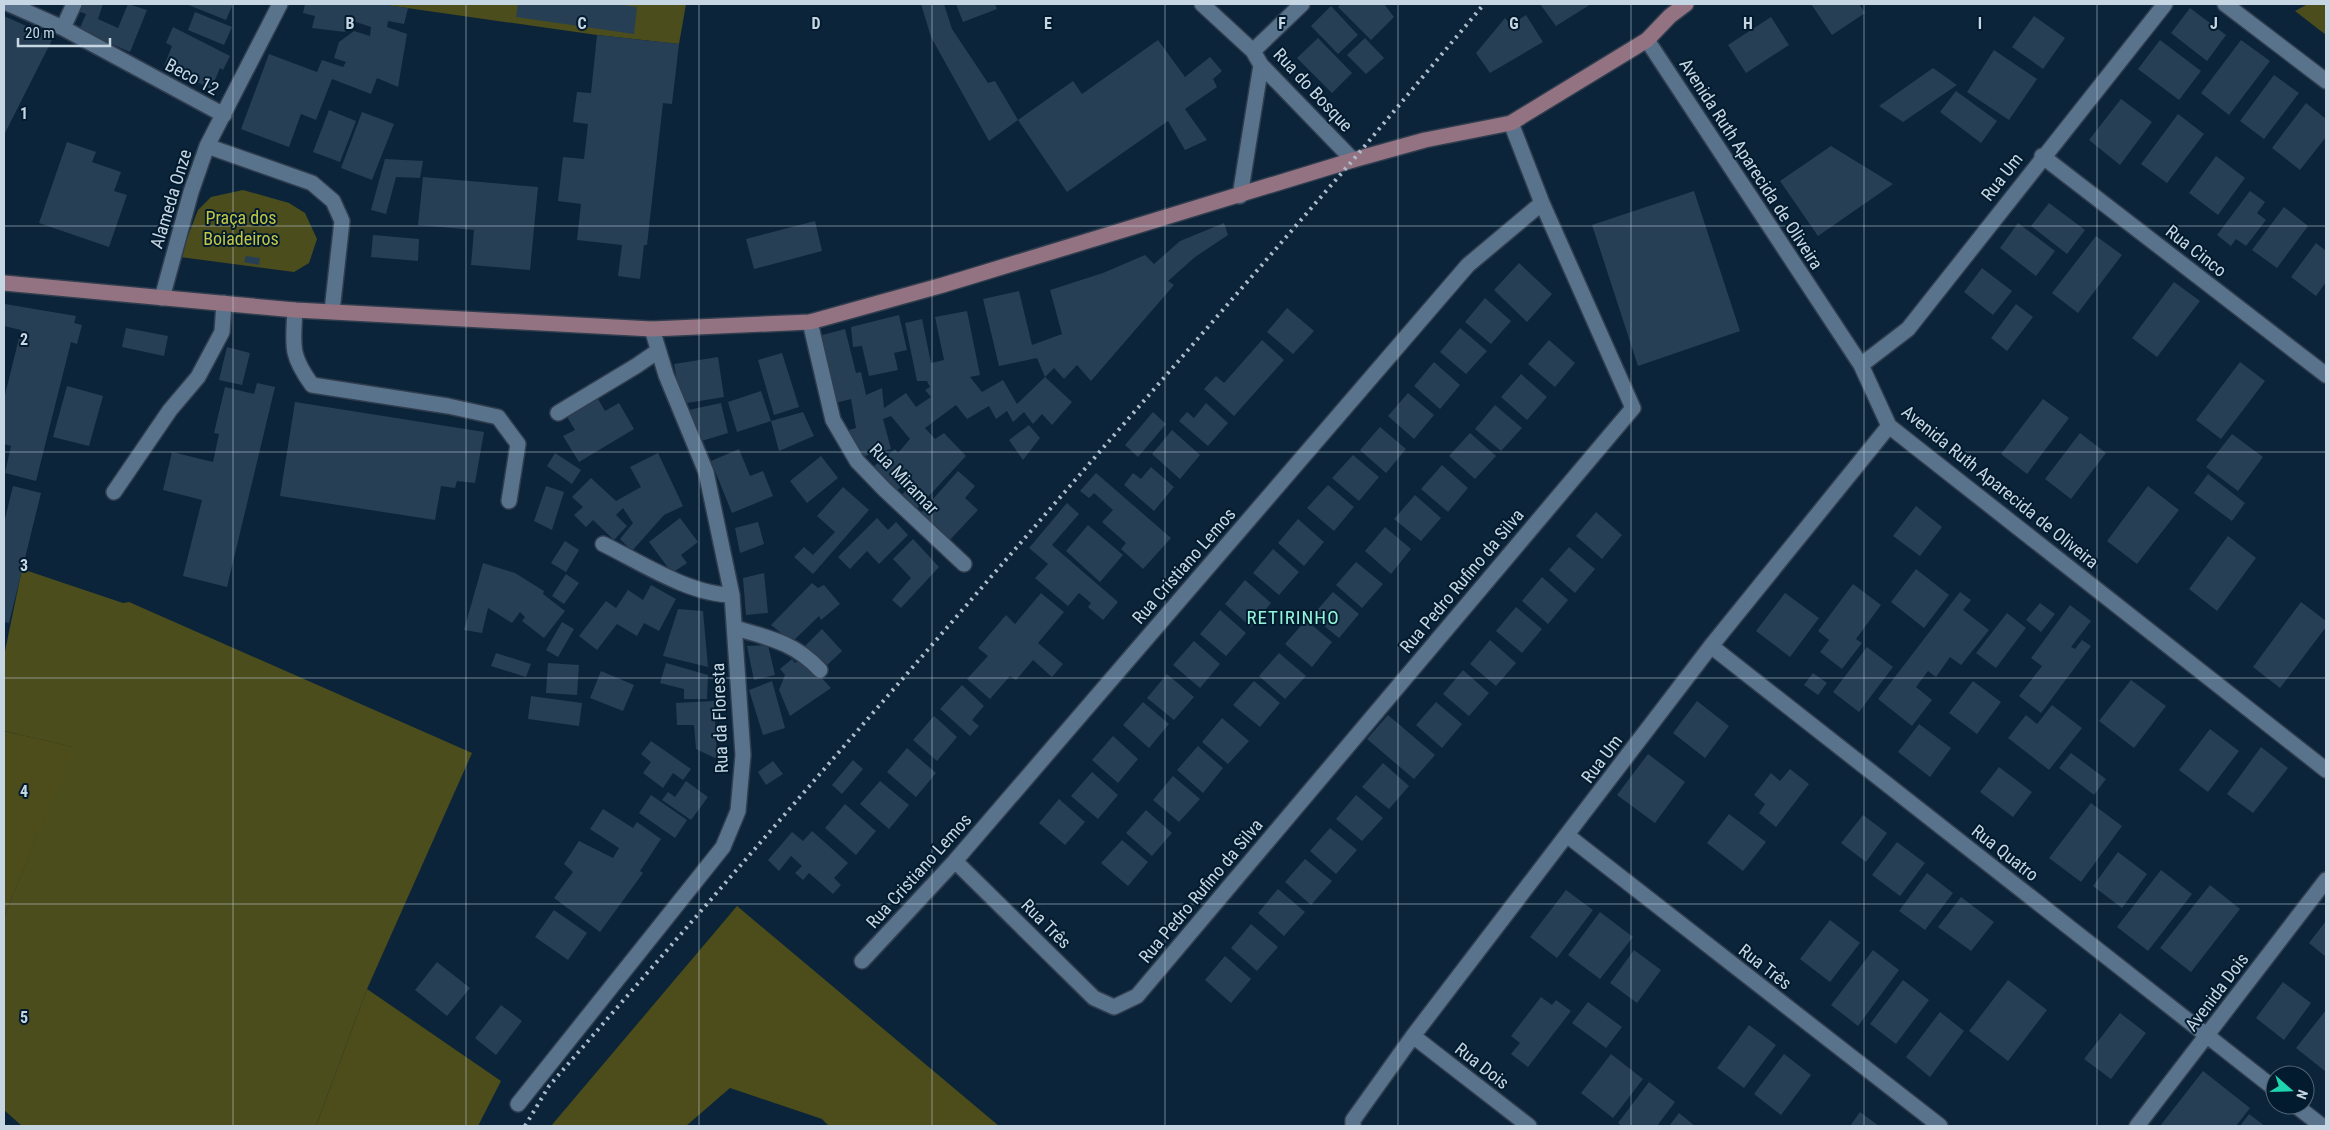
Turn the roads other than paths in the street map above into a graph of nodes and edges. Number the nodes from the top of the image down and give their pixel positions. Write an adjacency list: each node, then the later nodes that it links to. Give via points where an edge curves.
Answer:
1 (9, 4): 9 (street, Beco 12)
2 (74, 4): 9 (street)
3 (280, 4): 14 (street, Alameda Onze)
4 (1202, 4): 11 (street, Rua do Bosque)
5 (1302, 4): 11 (street)
6 (1686, 4): 10 (main road)
7 (2165, 4): 17 (street, Rua Um)
8 (2225, 4): 13 (street)
9 (63, 28): 14 (street, Beco 12)
10 (1647, 40): 15 (main road); 29 (street, Avenida Ruth Aparecida de Oliveira)
11 (1253, 51): 12 (street, Rua do Bosque)
12 (1261, 65): 18 (street, Rua do Bosque); 19 (street)
13 (2326, 81)
14 (224, 115): 16 (street, Alameda Onze)
15 (1511, 123): 18 (main road, via 1425,140); 20 (street, Rua Pedro Rufino da Silva)
16 (207, 146): 22 (street, Alameda Onze); 25 (street, via 312,183 333,201 342,221)
17 (2042, 156): 29 (street, Rua Um, via 1908,328); 30 (street, Rua Cinco)
18 (1353, 160): 19 (main road)
19 (1240, 196): 26 (main road)
20 (1542, 202): 43 (street, Rua Cristiano Lemos, via 1468,265); 46 (street, Rua Pedro Rufino da Silva, via 1633,408 1137,996)
21 (4, 283): 22 (main road)
22 (162, 298): 23 (main road)
23 (224, 303): 24 (main road); 33 (street, via 222,332 198,377 170,410)
24 (295, 310): 25 (main road); 34 (street, via 293,345 297,365 312,385 498,417 518,444)
25 (332, 311): 27 (main road)
26 (810, 322): 27 (main road); 36 (street, Rua Miramar, via 833,420 857,461)
27 (652, 329): 28 (street, Rua da Floresta)
28 (658, 351): 31 (street); 37 (street, Rua da Floresta, via 706,472)
29 (1861, 365): 32 (street, Avenida Ruth Aparecida de Oliveira)
30 (2326, 375)
31 (558, 413)
32 (1888, 426): 39 (street, Rua Um); 41 (street, Avenida Ruth Aparecida de Oliveira)
33 (114, 492)
34 (509, 501)
35 (603, 544): 37 (street, via 714,595)
36 (964, 564)
37 (732, 595): 38 (street, Rua da Floresta)
38 (735, 628): 40 (street, via 786,643); 50 (street, Rua da Floresta, via 743,755 738,811 723,847)
39 (1711, 646): 42 (street, Rua Um); 48 (street, Rua Quatro)
40 (820, 670)
41 (2326, 770)
42 (1568, 836): 47 (street, Rua Um); 54 (street, Rua Três)
43 (955, 861): 45 (street, Rua Cristiano Lemos); 46 (street, Rua Três, via 1094,998)
44 (2326, 880): 48 (street, Avenida Dois)
45 (862, 961)
46 (1114, 1007)
47 (1413, 1036): 52 (street, Rua Um); 53 (street, Rua Dois)
48 (2208, 1036): 49 (street, Rua Quatro); 55 (street, Avenida Dois)
49 (2265, 1081)
50 (518, 1104)
51 (2308, 1115): 56 (street)
52 (1353, 1123)
53 (1529, 1126)
54 (1940, 1126)
55 (2137, 1126)
56 (2322, 1126)

